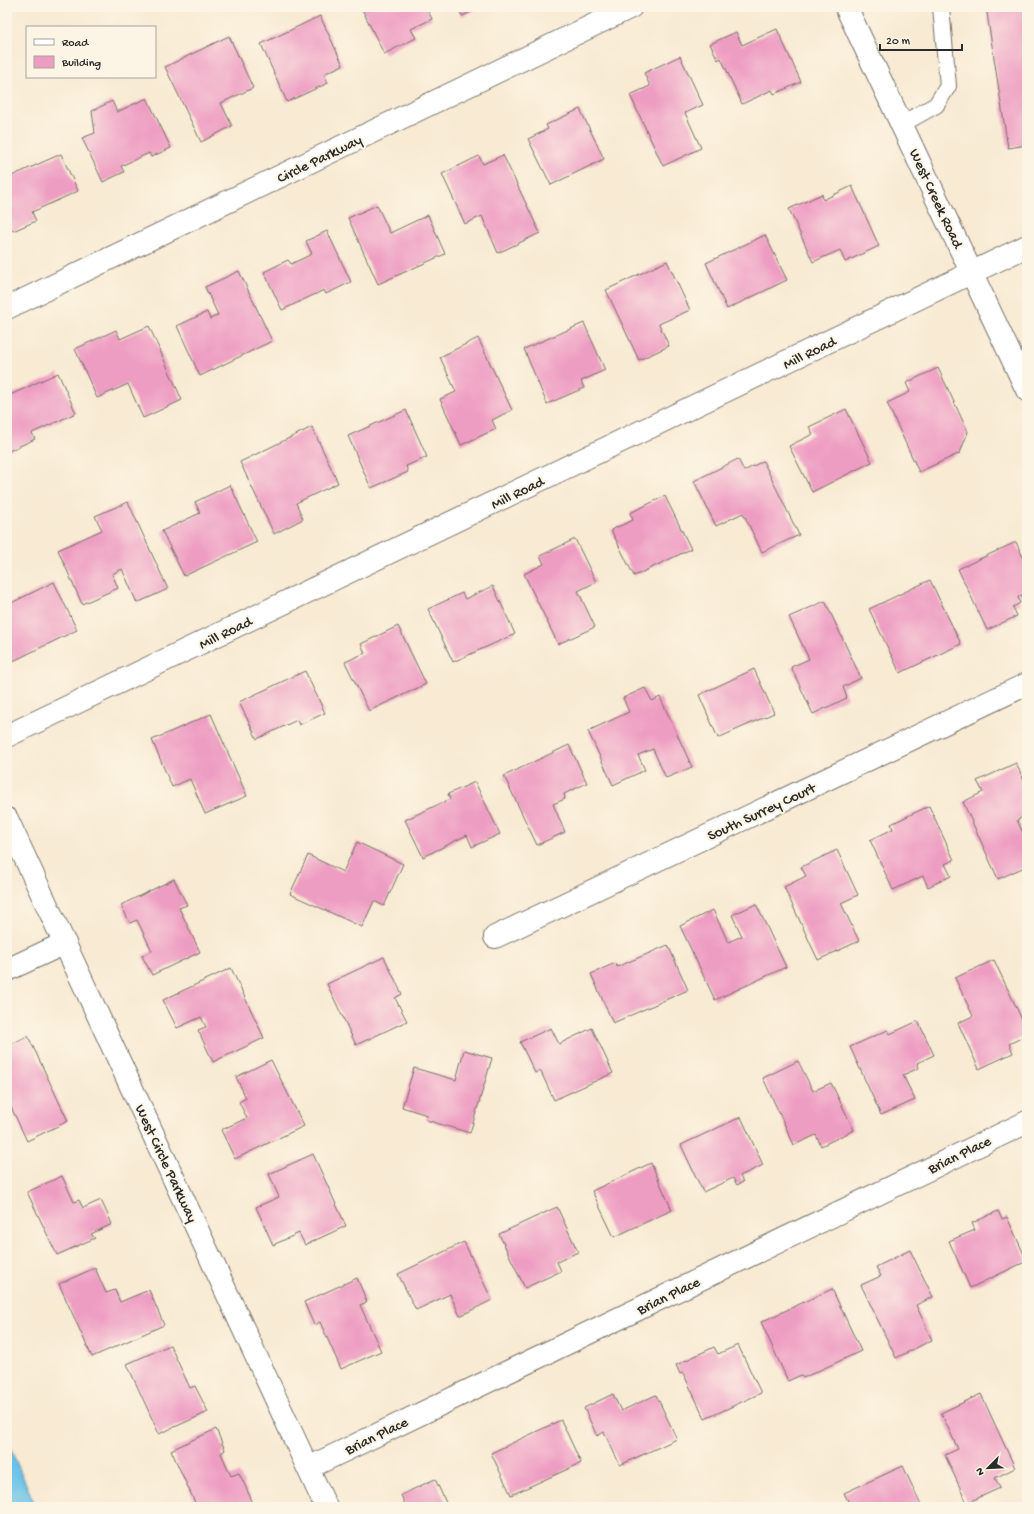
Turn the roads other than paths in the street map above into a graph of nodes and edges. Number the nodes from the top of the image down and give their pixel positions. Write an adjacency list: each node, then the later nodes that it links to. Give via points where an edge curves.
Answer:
1 (632, 7): 7 (street, Circle Parkway)
2 (846, 7): 4 (street, West Creek Road)
3 (941, 7): 4 (lane, via 948,86 936,105)
4 (902, 124): 6 (street, West Creek Road)
5 (1027, 246): 6 (street, Mill Road)
6 (972, 273): 8 (street, West Creek Road); 10 (street, Mill Road)
7 (7, 308)
8 (1027, 390)
9 (1027, 684): 12 (street, South Surrey Court)
10 (7, 736)
11 (7, 819): 13 (street, West Circle Parkway)
12 (495, 937)
13 (65, 943): 14 (street); 16 (street, West Circle Parkway)
14 (7, 970)
15 (1027, 1122): 16 (street, Brian Place)
16 (308, 1468): 17 (street, West Circle Parkway)
17 (326, 1507)

